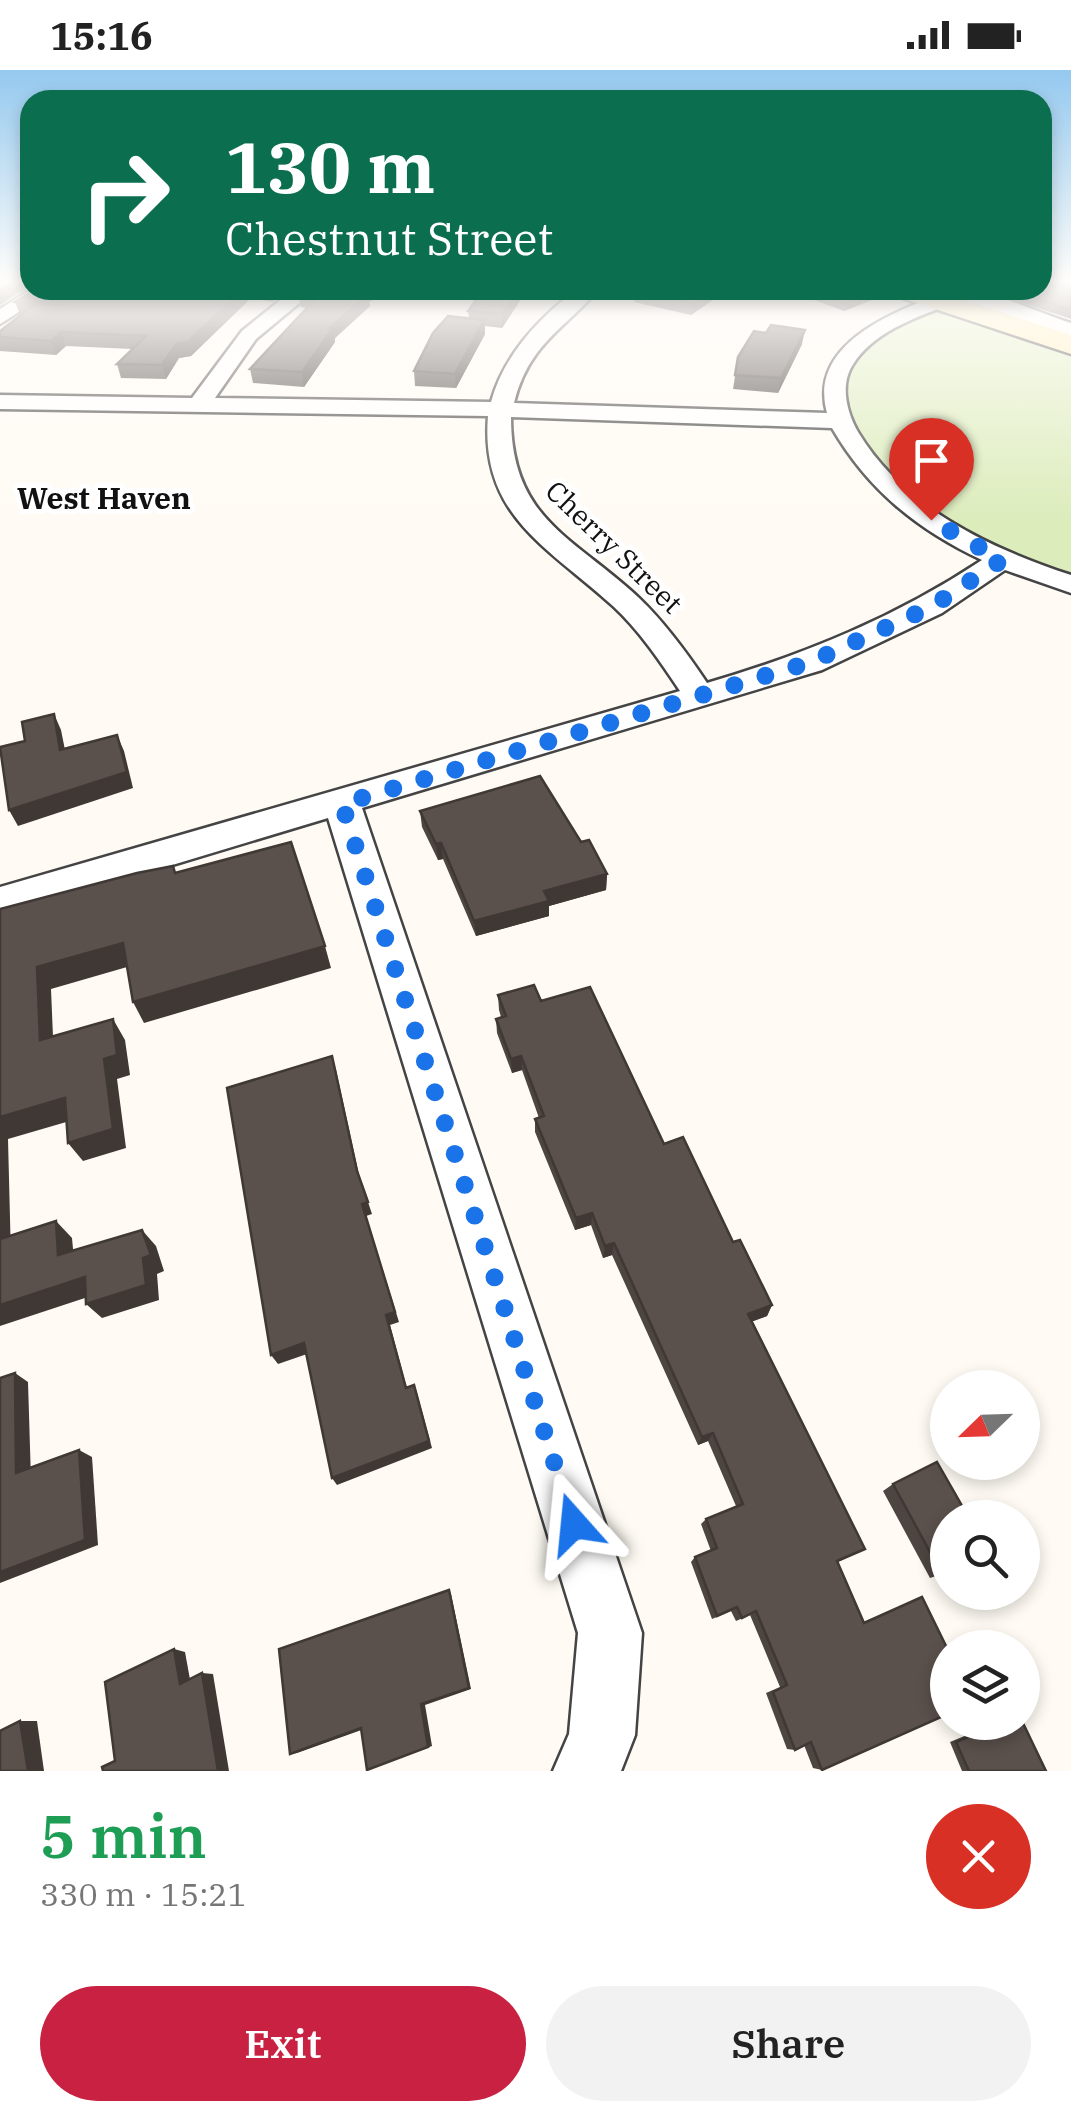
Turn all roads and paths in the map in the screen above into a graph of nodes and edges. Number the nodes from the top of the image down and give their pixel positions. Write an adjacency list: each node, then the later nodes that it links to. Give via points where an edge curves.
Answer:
1 (229, 362): 5 (street)
2 (522, 362): 6 (street)
3 (843, 362): 7 (street, via 832,390)
4 (0, 402): 5 (street)
5 (198, 406): 6 (street)
6 (497, 409): 7 (street); 10 (street, Cherry Street, via 504,468 524,511 660,636)
7 (841, 421): 8 (street, via 895,493)
8 (1002, 560): 9 (street); 10 (street, via 864,641)
9 (1071, 584)
10 (702, 698): 11 (street)
11 (342, 804): 12 (street); 13 (street, via 610,1633 602,1735)
12 (0, 902)
13 (586, 1771)

